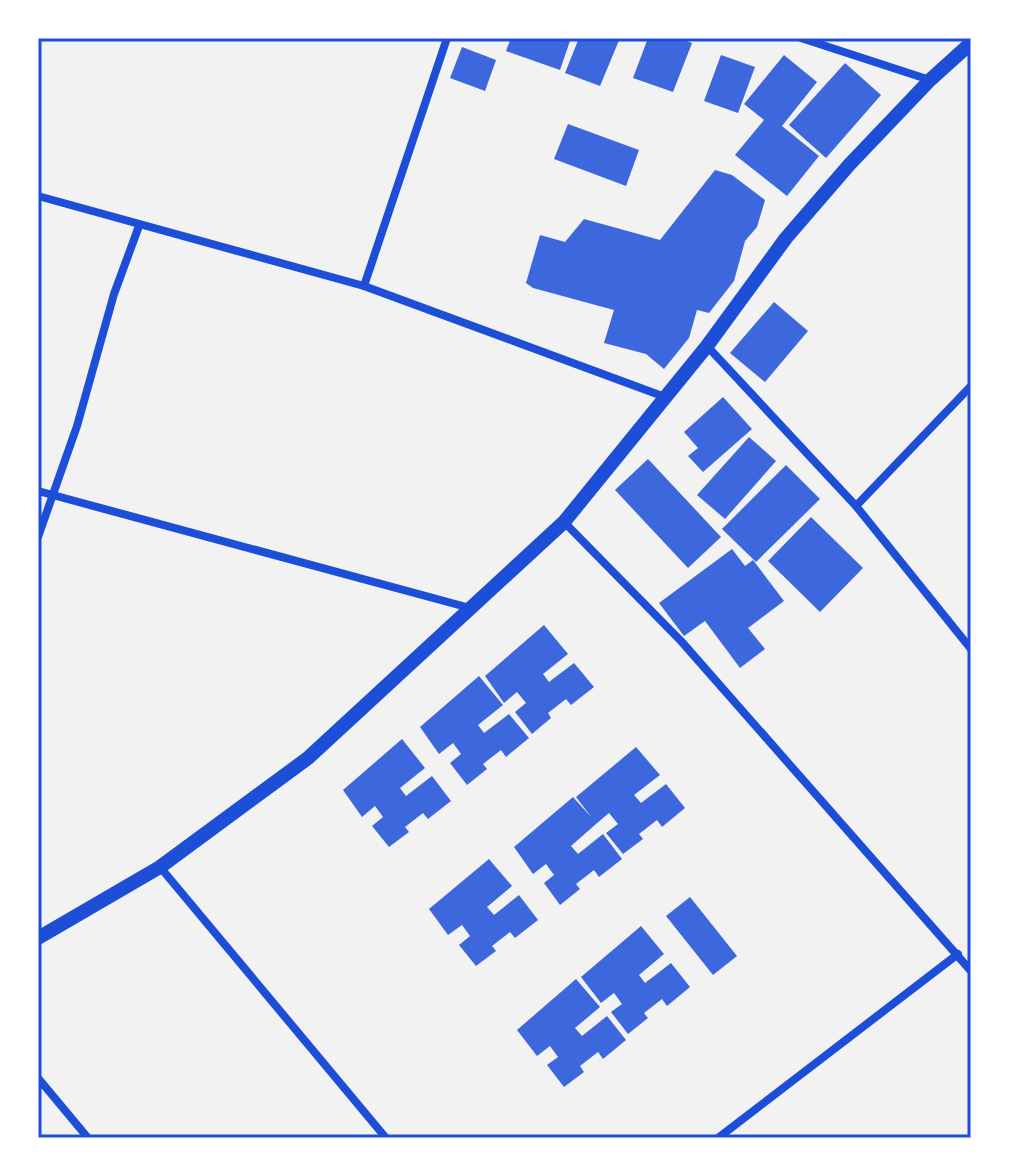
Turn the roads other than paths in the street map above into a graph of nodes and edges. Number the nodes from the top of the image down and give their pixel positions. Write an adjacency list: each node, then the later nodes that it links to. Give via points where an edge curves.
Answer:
1 (447, 38): 7 (street)
2 (801, 38): 4 (street)
3 (971, 43): 4 (street)
4 (930, 80): 8 (street, via 786,238)
5 (38, 196): 6 (street)
6 (139, 226): 7 (street); 12 (street)
7 (364, 286): 10 (street)
8 (707, 346): 10 (street); 13 (street)
9 (971, 386): 13 (street)
10 (666, 397): 14 (street)
11 (38, 491): 12 (street)
12 (50, 495): 15 (street); 16 (street)
13 (856, 506): 17 (street)
14 (564, 522): 16 (street); 20 (street, via 681,641)
15 (38, 537)
16 (471, 608): 18 (street, via 308,758)
17 (971, 649)
18 (160, 867): 19 (street); 24 (street)
19 (38, 938)
20 (958, 954): 21 (street); 25 (street)
21 (971, 971)
22 (38, 1078): 23 (street)
23 (88, 1138)
24 (386, 1138)
25 (718, 1138)

